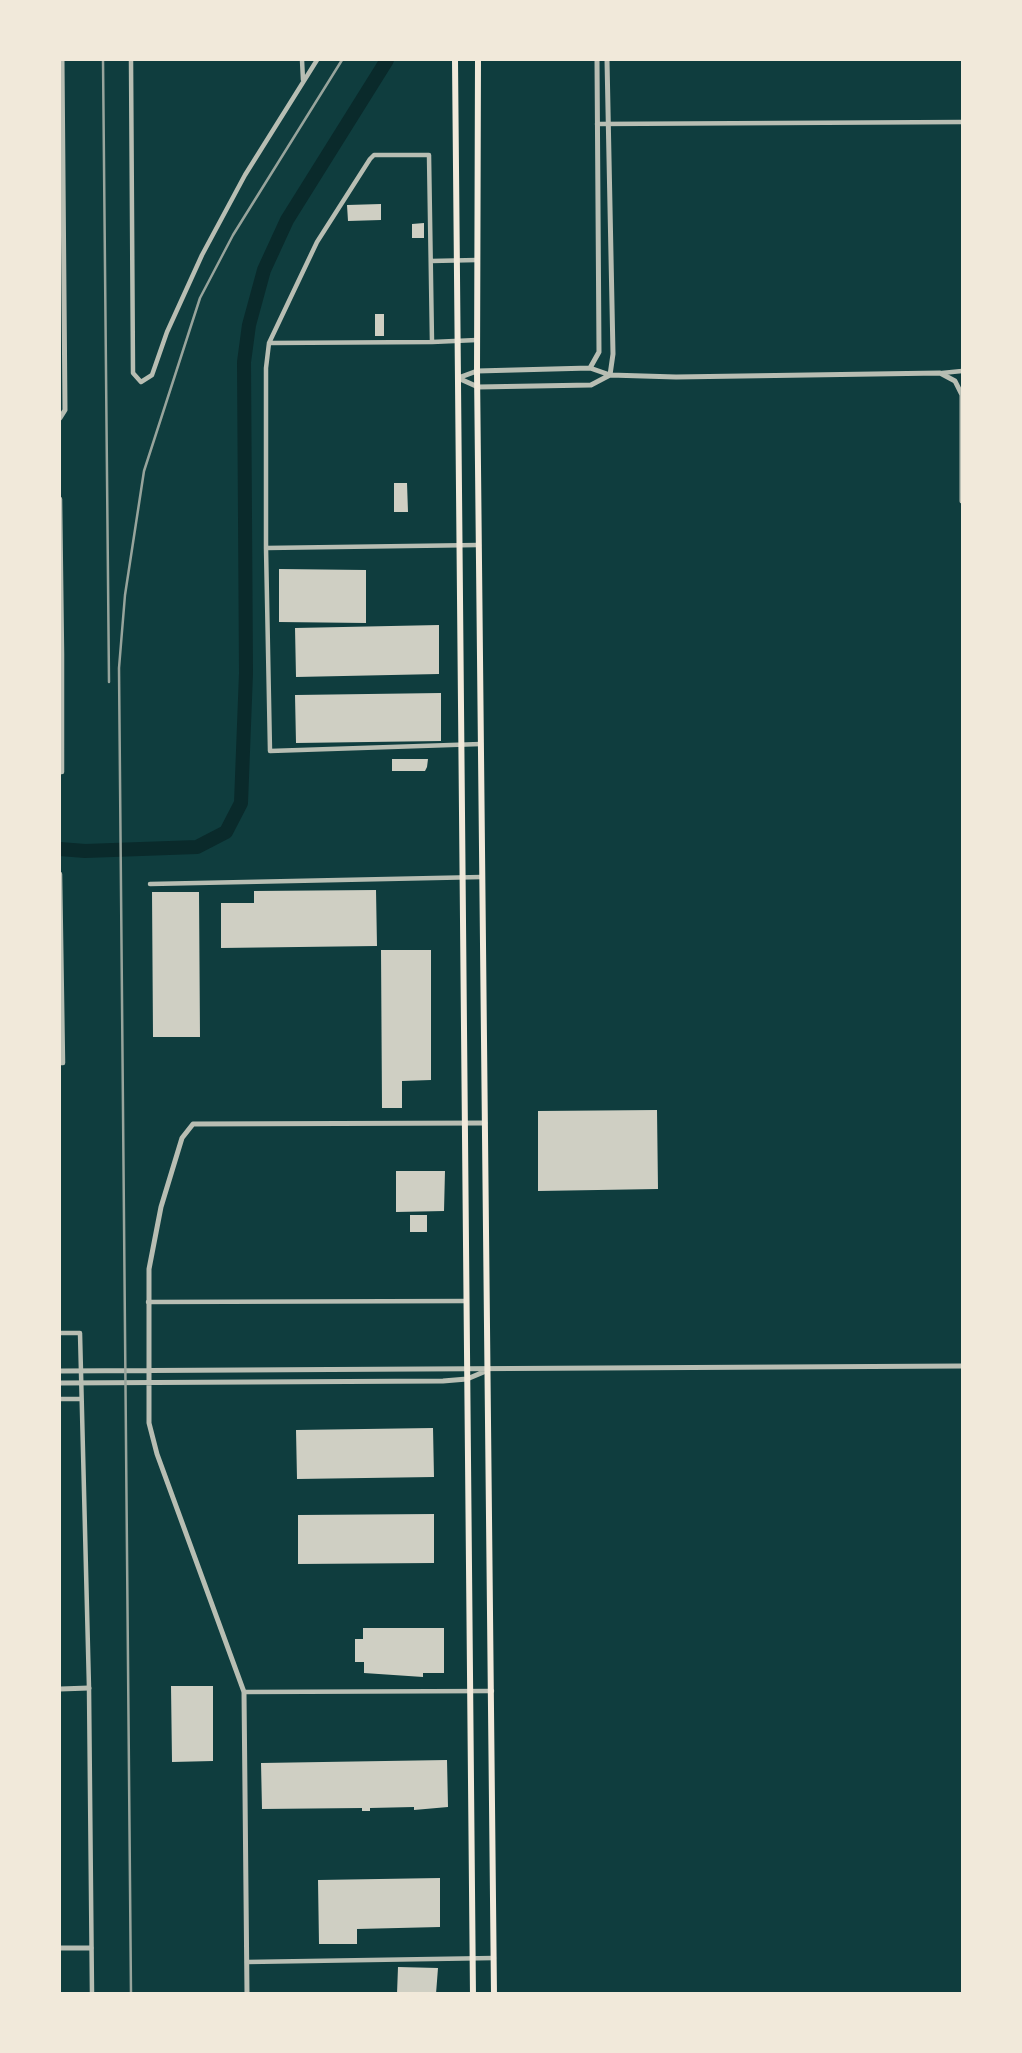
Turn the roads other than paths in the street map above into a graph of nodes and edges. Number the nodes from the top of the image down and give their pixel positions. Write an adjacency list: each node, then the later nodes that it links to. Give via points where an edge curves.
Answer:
1 (62, 60): 16 (street)
2 (131, 60): 9 (street, via 133,373 141,382 152,375 202,255 245,175)
3 (302, 60): 9 (street)
4 (317, 60): 9 (street)
5 (455, 60): 15 (main road)
6 (478, 60): 13 (main road)
7 (597, 60): 11 (street)
8 (607, 60): 12 (street)
9 (303, 81)
10 (962, 122): 12 (street)
11 (597, 124): 12 (street); 21 (street, via 599,352)
12 (607, 125): 25 (street)
13 (477, 260): 15 (street); 18 (main road)
14 (431, 261): 15 (street); 19 (street); 20 (street, via 429,155 374,155 317,243)
15 (457, 261): 17 (main road)
16 (62, 316): 28 (street, via 65,410)
17 (457, 340): 18 (street); 19 (street); 26 (main road)
18 (477, 340): 22 (main road)
19 (432, 342): 20 (street)
20 (269, 343): 33 (street)
21 (590, 368): 22 (street); 25 (street)
22 (477, 371): 26 (street); 27 (main road)
23 (962, 371): 24 (street)
24 (940, 373): 25 (street); 30 (street, via 955,381 962,395)
25 (610, 375): 27 (street, via 591,385)
26 (458, 378): 27 (street); 32 (main road)
27 (478, 387): 31 (main road)
28 (60, 418)
29 (60, 499): 34 (street)
30 (962, 501)
31 (479, 545): 32 (street); 35 (main road)
32 (458, 546): 33 (street); 36 (main road)
33 (266, 548): 36 (street, via 270,751)
34 (61, 654): 37 (street)
35 (481, 744): 36 (street); 39 (main road)
36 (461, 745): 40 (main road)
37 (60, 772)
38 (60, 874): 42 (street)
39 (482, 877): 40 (street); 43 (main road)
40 (462, 878): 41 (street); 44 (main road)
41 (150, 884)
42 (60, 1063)
43 (485, 1123): 44 (street); 50 (main road)
44 (464, 1124): 45 (main road); 46 (street, via 193,1124 182,1139 162,1207)
45 (467, 1301): 46 (street); 49 (main road)
46 (147, 1302): 60 (street, via 149,1423)
47 (60, 1333): 55 (street, via 80,1333)
48 (962, 1366): 50 (street)
49 (467, 1367): 50 (street); 51 (street); 52 (main road)
50 (489, 1370): 52 (street); 59 (main road)
51 (63, 1371)
52 (467, 1379): 53 (street); 58 (main road)
53 (63, 1383)
54 (60, 1399): 55 (street)
55 (81, 1399): 56 (street)
56 (89, 1688): 57 (street); 62 (street)
57 (60, 1689)
58 (470, 1691): 59 (street); 60 (street); 63 (main road)
59 (492, 1691): 64 (main road)
60 (244, 1692): 65 (street)
61 (60, 1948): 62 (street)
62 (91, 1948): 66 (street)
63 (473, 1958): 64 (street); 65 (street); 68 (main road)
64 (494, 1958): 69 (main road)
65 (247, 1962): 67 (street)
66 (92, 1993)
67 (247, 1993)
68 (473, 1993)
69 (494, 1993)

